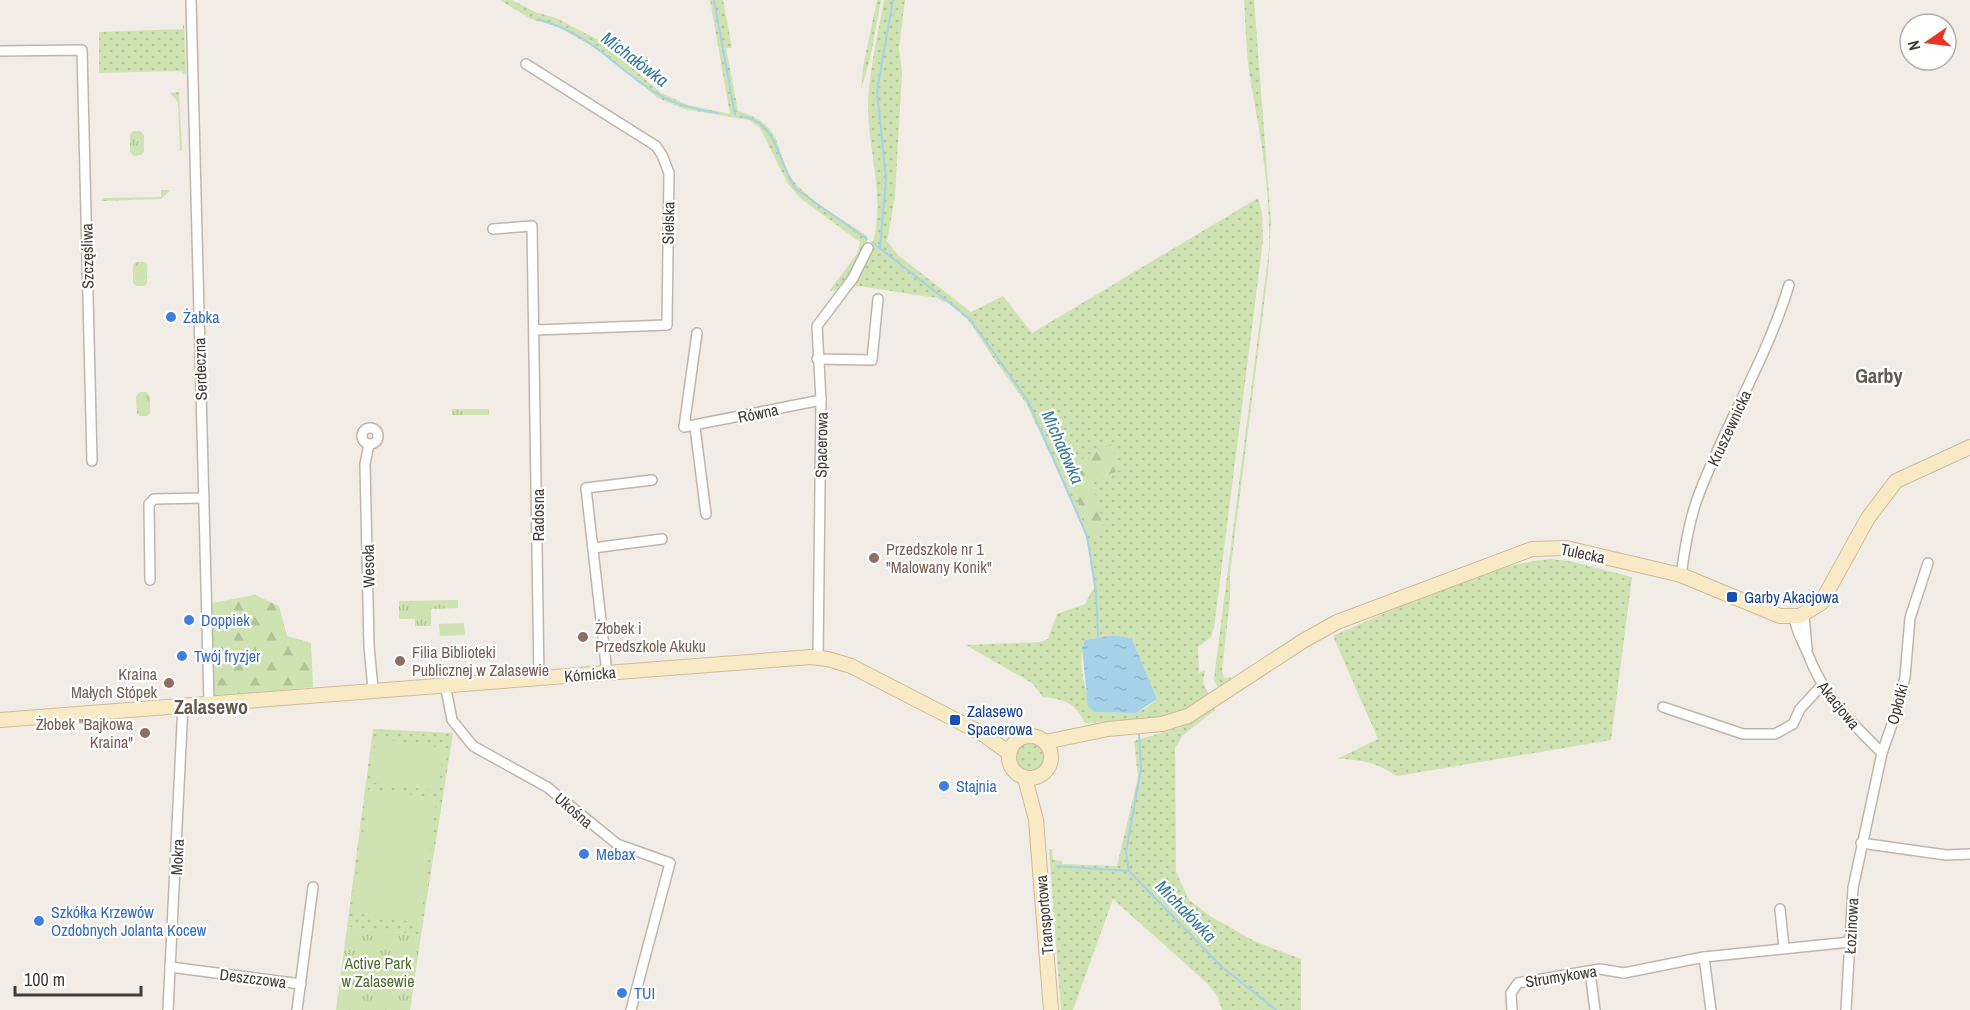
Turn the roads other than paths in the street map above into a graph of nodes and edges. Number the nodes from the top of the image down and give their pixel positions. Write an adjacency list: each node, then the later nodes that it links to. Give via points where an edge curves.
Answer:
1 (191, 0): 17 (street, Serdeczna)
2 (0, 51): 15 (street, Szczęśliwa, via 82,50)
3 (526, 64): 8 (street, Sielska, via 656,146 669,173 667,325)
4 (493, 229): 8 (street, Radosna, via 532,226)
5 (868, 248): 10 (street, Spacerowa, via 852,278 817,326)
6 (1789, 285): 22 (street, Kruszewnicka, via 1770,338 1699,495)
7 (878, 299): 10 (street, via 872,360)
8 (536, 330): 27 (street, Radosna)
9 (697, 333): 12 (street, via 684,427)
10 (817, 359): 11 (street, Spacerowa)
11 (821, 400): 12 (street, Równa); 25 (street, Spacerowa)
12 (695, 427): 18 (street)
13 (369, 444): 30 (street, Wesoła, via 364,464)
14 (1970, 447): 24 (street, via 1896,481 1868,518 1821,603)
15 (92, 461)
16 (652, 480): 20 (street, via 586,488)
17 (204, 498): 23 (street, via 154,499 149,504); 31 (street, Serdeczna)
18 (706, 514)
19 (662, 539): 20 (street)
20 (593, 548): 26 (street)
21 (1928, 564): 38 (street, Opłotki, via 1910,618 1905,677)
22 (1681, 575): 24 (street, Tulecka, via 1778,615); 35 (street, Tulecka, via 1566,548 1523,551 1361,611 1303,640 1188,716 1148,726)
23 (150, 580)
24 (1799, 616): 29 (street, Akacjowa, via 1799,636)
25 (818, 658): 26 (street, Kórnicka); 37 (street, Kórnicka, via 851,666)
26 (607, 673): 27 (street, Kórnicka)
27 (539, 678): 28 (street, Kórnicka)
28 (445, 684): 30 (street, Kórnicka); 53 (street, Ukośna, via 452,720 473,746 547,787 616,844 670,863)
29 (1821, 686): 33 (street, via 1800,709 1793,724 1775,734 1743,734); 38 (street, Akacjowa, via 1839,711)
30 (373, 689): 31 (street, Kórnicka)
31 (209, 702): 32 (street, Kórnicka)
32 (183, 704): 34 (street, Kórnicka); 48 (street, Mokra)
33 (1663, 707)
34 (0, 720)
35 (1084, 734): 36 (street); 39 (street)
36 (1045, 742): 37 (street, via 1031,736); 39 (street)
37 (1013, 748): 40 (street, via 1011,766)
38 (1882, 753): 41 (street, Opłotki)
39 (1052, 755): 40 (street, via 1048,769)
40 (1031, 778): 54 (street, Transportowa)
41 (1861, 843): 42 (street, via 1946,855); 45 (street, Łozinowa)
42 (1970, 854)
43 (313, 887): 50 (street, Deszczowa)
44 (1780, 909): 46 (street)
45 (1850, 942): 46 (street, Strumykowa); 58 (street, Łozinowa)
46 (1784, 948): 47 (street, Strumykowa)
47 (1704, 957): 49 (street, Strumykowa, via 1624,973); 57 (street)
48 (170, 967): 50 (street, Deszczowa); 51 (street, Mokra)
49 (1590, 971): 55 (street, Strumykowa, via 1518,983 1511,993); 56 (street)
50 (301, 984): 52 (street, Deszczowa)
51 (168, 1010)
52 (297, 1010)
53 (631, 1010)
54 (1051, 1010)
55 (1512, 1010)
56 (1595, 1010)
57 (1711, 1010)
58 (1846, 1010)

